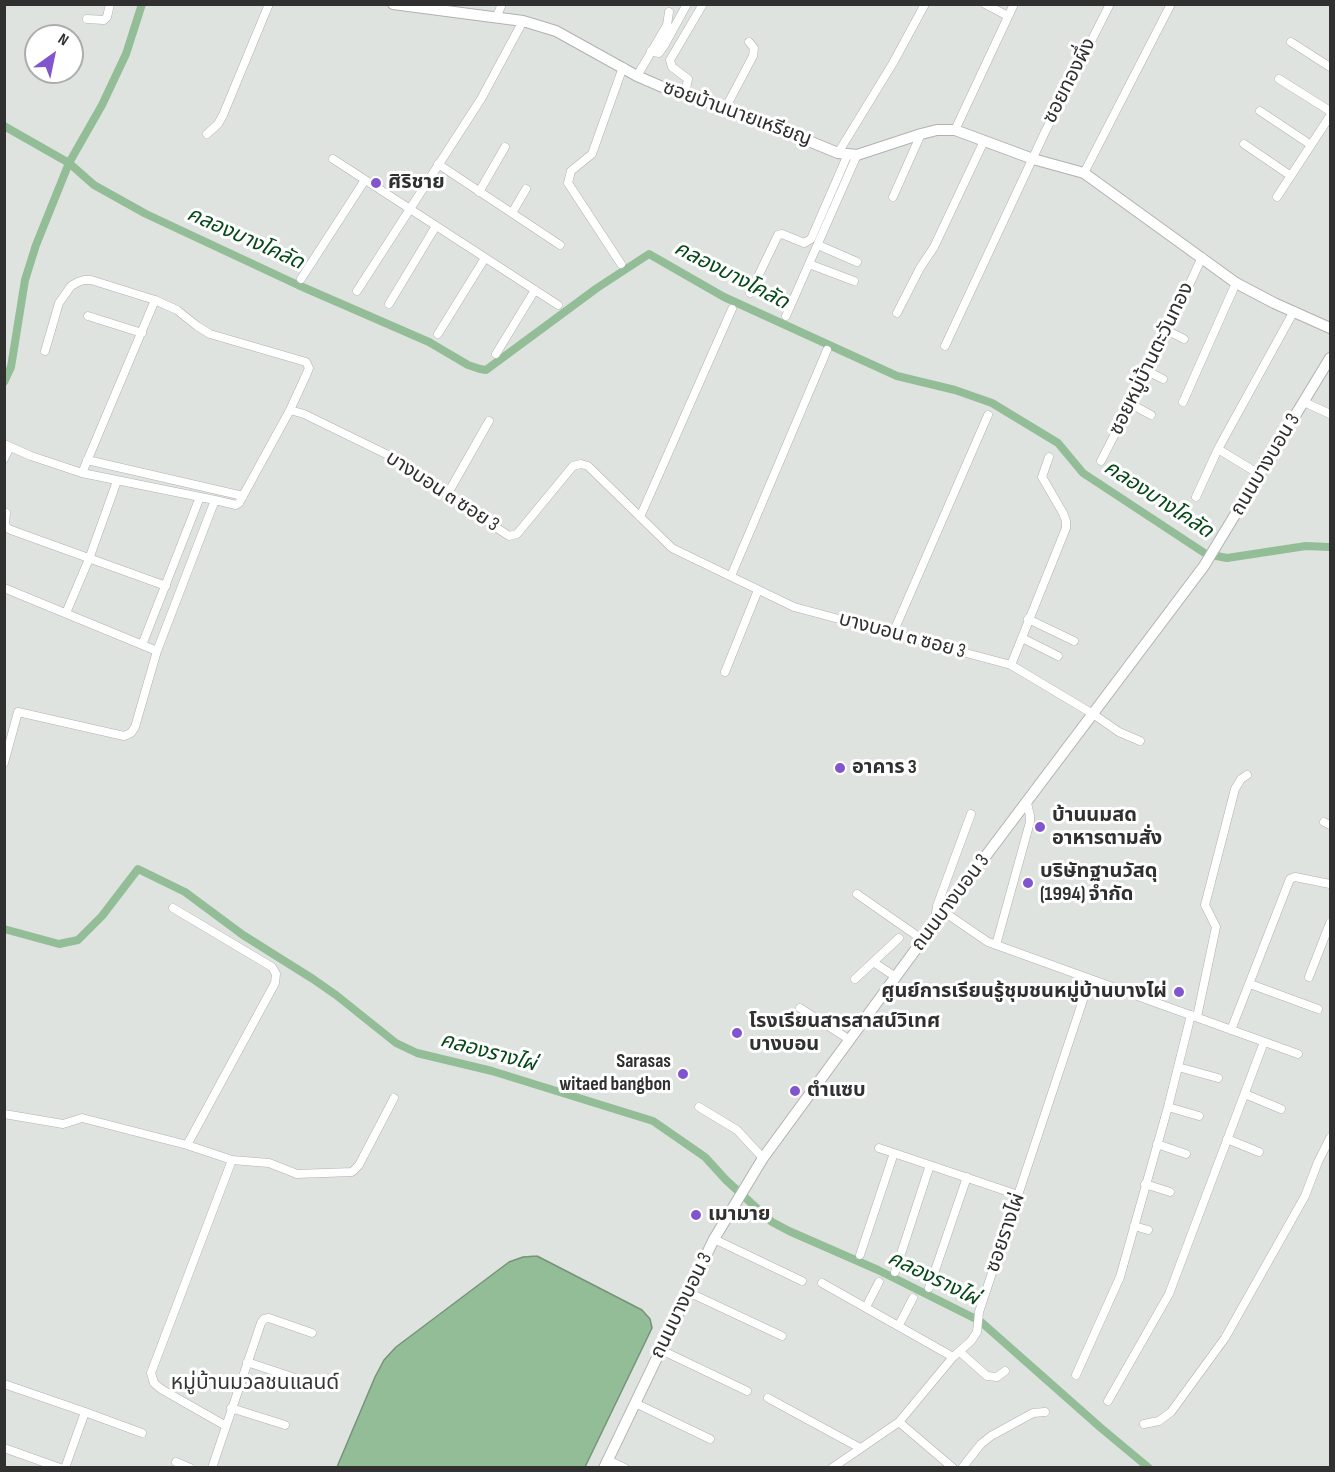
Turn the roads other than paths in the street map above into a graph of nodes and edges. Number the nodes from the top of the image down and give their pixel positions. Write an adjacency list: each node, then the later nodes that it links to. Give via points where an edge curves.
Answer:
1 (110, 4): 15 (street, via 104,20)
2 (268, 4): 29 (street, via 223,115)
3 (393, 4): 14 (main road, ซอยบ้านนายเหรียญ)
4 (502, 4): 14 (street)
5 (687, 4): 19 (street, via 664,46 658,53)
6 (703, 4): 24 (street, via 670,60 672,67 688,79)
7 (926, 4): 35 (street)
8 (984, 4): 13 (street)
9 (1014, 4): 13 (street)
10 (1110, 4): 37 (street, ซอยทองผึ่ง)
11 (1171, 4): 39 (street)
12 (669, 12): 19 (street, via 667,25)
13 (1008, 16): 28 (street)
14 (496, 18): 16 (main road, ซอยบ้านนายเหรียญ)
15 (87, 19)
16 (523, 21): 20 (main road, ซอยบ้านนายเหรียญ, via 556,31); 38 (street, via 481,99)
17 (749, 42): 25 (street, via 754,48 753,56)
18 (1290, 42): 21 (street)
19 (651, 51): 22 (street)
20 (623, 67): 22 (main road, ซอยบ้านนายเหรียญ); 54 (street, via 592,154 571,171 568,183)
21 (1330, 67)
22 (637, 76): 24 (main road, ซอยบ้านนายเหรียญ)
23 (1280, 79): 27 (street)
24 (685, 94): 25 (main road, ซอยบ้านนายเหรียญ)
25 (726, 107): 35 (main road, ซอยบ้านนายเหรียญ)
26 (1260, 111): 33 (street)
27 (1330, 113): 33 (street)
28 (955, 130): 30 (main road); 31 (main road)
29 (207, 134)
30 (921, 134): 35 (main road); 44 (street)
31 (984, 141): 37 (main road); 67 (street, via 934,247)
32 (1244, 144): 40 (street)
33 (1311, 144): 40 (street)
34 (505, 147): 43 (street)
35 (848, 154): 49 (street); 61 (street, via 811,239 804,243 778,235)
36 (333, 159): 41 (street)
37 (1034, 159): 39 (main road); 75 (street, ซอยทองผึ่ง)
38 (438, 164): 43 (street); 46 (street)
39 (1084, 173): 51 (main road)
40 (1291, 176): 45 (street)
41 (365, 180): 46 (street); 56 (street)
42 (526, 189): 47 (street)
43 (479, 192): 47 (street)
44 (893, 197)
45 (1277, 197)
46 (410, 208): 48 (street); 60 (street)
47 (512, 213): 50 (street)
48 (436, 226): 52 (street); 63 (street)
49 (818, 244): 53 (street); 55 (street)
50 (560, 245)
51 (1202, 257): 58 (main road); 71 (street, ซอยหมู่บ้านตะวันทอง)
52 (485, 258): 59 (street); 73 (street)
53 (857, 262)
54 (621, 264)
55 (809, 264): 57 (street); 69 (street)
56 (301, 279)
57 (854, 281)
58 (1236, 283): 66 (main road); 82 (street)
59 (535, 290): 64 (street); 78 (street)
60 (357, 291)
61 (750, 293)
62 (155, 300): 72 (street); 77 (street, via 91,280 78,282 59,303); 85 (street, via 177,310 210,334 306,362 308,373)
63 (389, 304)
64 (558, 305)
65 (732, 309): 105 (street)
66 (1294, 311): 70 (main road); 91 (street)
67 (897, 313)
68 (88, 316): 72 (street)
69 (786, 316)
70 (1330, 328)
71 (1168, 331): 74 (street); 80 (street, ซอยหมู่บ้านตะวันทอง)
72 (142, 333): 94 (street)
73 (438, 333)
74 (1184, 339)
75 (945, 346)
76 (827, 350): 107 (street)
77 (45, 351)
78 (496, 354)
79 (1330, 358): 83 (main road, ถนนบางบอน 3)
80 (1148, 371): 81 (street); 84 (street, ซอยหมู่บ้านตะวันทอง)
81 (1163, 379)
82 (1183, 402)
83 (1304, 402): 86 (street); 97 (main road, ถนนบางบอน 3)
84 (1131, 404): 88 (street); 95 (street, ซอยหมู่บ้านตะวันทอง)
85 (290, 410): 99 (street, บางบอน ๓ ซอย 3, via 388,454); 100 (street)
86 (1330, 414)
87 (988, 415): 113 (street)
88 (1151, 415)
89 (489, 421): 99 (street)
90 (8, 446): 93 (street); 96 (street)
91 (1218, 450): 97 (street); 102 (street)
92 (1049, 458): 112 (street, via 1042,477 1063,513 1066,528)
93 (4, 459)
94 (87, 460): 96 (street); 100 (street)
95 (1101, 461)
96 (82, 473): 98 (street)
97 (1259, 474): 121 (main road, ถนนบางบอน 3, via 1204,566)
98 (117, 481): 101 (street); 106 (street)
99 (447, 495): 105 (street, บางบอน ๓ ซอย 3, via 513,536 573,466 581,464 588,466)
100 (243, 496): 103 (street, via 236,505)
101 (200, 497): 103 (street); 108 (street)
102 (1196, 497)
103 (216, 500): 117 (street)
104 (6, 513): 106 (street, via 7,528)
105 (640, 517): 107 (street, บางบอน ๓ ซอย 3, via 672,548)
106 (89, 559): 108 (street); 111 (street)
107 (731, 576): 110 (street, บางบอน ๓ ซอย 3)
108 (166, 585): 116 (street)
109 (4, 588): 111 (street)
110 (758, 590): 113 (street, บางบอน ๓ ซอย 3, via 794,607); 120 (street)
111 (66, 613): 116 (street)
112 (1028, 619): 114 (street); 115 (street)
113 (893, 633): 119 (street, บางบอน ๓ ซอย 3)
114 (1022, 638): 118 (street); 119 (street)
115 (1074, 641)
116 (142, 645): 117 (street)
117 (157, 651): 123 (street, via 131,733 124,736 18,712)
118 (1058, 656)
119 (1011, 665): 121 (street, บางบอน ๓ ซอย 3)
120 (725, 672)
121 (1093, 714): 122 (street, บางบอน ๓ ซอย 3); 125 (main road, ถนนบางบอน 3)
122 (1140, 741)
123 (4, 763)
124 (1247, 775): 143 (street, via 1235,789 1205,905 1216,927)
125 (1027, 803): 130 (main road, ถนนบางบอน 3); 134 (street, via 1030,822)
126 (971, 814): 130 (street, via 938,906 936,914)
127 (1330, 884): 140 (street, via 1290,879)
128 (857, 894): 133 (street)
129 (173, 908): 160 (street, via 272,967 276,974 275,983)
130 (941, 916): 133 (main road, ถนนบางบอน 3); 134 (street)
131 (1330, 923): 137 (street)
132 (899, 938): 135 (street)
133 (923, 940): 136 (main road, ถนนบางบอน 3)
134 (996, 945): 138 (street)
135 (873, 962): 136 (street); 139 (street)
136 (896, 977): 145 (main road, ถนนบางบอน 3)
137 (1309, 977)
138 (1090, 978): 143 (street); 171 (street, ซอยรางไผ่)
139 (855, 979)
140 (1250, 984): 142 (street); 144 (street)
141 (800, 1008): 145 (street)
142 (1318, 1009)
143 (1194, 1016): 144 (street); 148 (street)
144 (1231, 1030): 146 (street)
145 (850, 1040): 165 (main road, ถนนบางบอน 3)
146 (1264, 1042): 147 (street); 150 (street)
147 (1298, 1054)
148 (1178, 1067): 149 (street); 153 (street)
149 (1218, 1078)
150 (1245, 1094): 154 (street); 158 (street)
151 (394, 1098): 166 (street, via 352,1172 297,1174 269,1163)
152 (699, 1107): 165 (street, via 737,1130)
153 (1168, 1107): 156 (street); 159 (street)
154 (1281, 1109)
155 (4, 1114): 160 (street, via 63,1124 82,1118)
156 (1199, 1116)
157 (1330, 1138): 203 (street, via 1305,1196 1225,1338 1171,1412 1160,1421)
158 (1227, 1139): 162 (street); 197 (street, via 1169,1294)
159 (1157, 1144): 164 (street); 169 (street)
160 (187, 1145): 166 (street)
161 (879, 1148): 163 (street)
162 (1259, 1152)
163 (894, 1153): 167 (street); 175 (street)
164 (1186, 1154)
165 (763, 1158): 174 (main road, ถนนบางบอน 3)
166 (232, 1160): 205 (street, via 151,1373 161,1389)
167 (930, 1165): 168 (street); 176 (street)
168 (967, 1177): 171 (street); 180 (street)
169 (1145, 1184): 170 (street); 172 (street)
170 (1170, 1192)
171 (1018, 1195): 188 (street, ซอยรางไผ่, via 979,1312 977,1332)
172 (1134, 1226): 173 (street); 192 (street, via 1120,1277)
173 (1148, 1230)
174 (714, 1239): 177 (street); 181 (main road, ถนนบางบอน 3)
175 (860, 1255)
176 (895, 1272)
177 (802, 1281)
178 (879, 1282): 183 (street)
179 (822, 1283): 183 (street)
180 (929, 1288)
181 (688, 1293): 186 (street); 187 (main road, ถนนบางบอน 3)
182 (913, 1298): 184 (street)
183 (866, 1307): 184 (street)
184 (899, 1325): 189 (street)
185 (312, 1333): 190 (street, via 264,1318)
186 (782, 1336)
187 (661, 1350): 195 (street); 198 (main road, ถนนบางบอน 3)
188 (960, 1352): 189 (street, ซอยรางไผ่); 191 (street, via 987,1376 997,1377)
189 (953, 1358): 202 (street, ซอยรางไผ่)
190 (247, 1362): 193 (street); 199 (street)
191 (1005, 1371)
192 (1076, 1375)
193 (298, 1380)
194 (4, 1384): 200 (street)
195 (747, 1391)
196 (768, 1398): 209 (street)
197 (1108, 1401)
198 (635, 1404): 207 (street); 211 (main road, ถนนบางบอน 3)
199 (231, 1408): 204 (street); 205 (street)
200 (85, 1412): 206 (street); 213 (street)
201 (1045, 1412): 219 (street, via 1033,1413 991,1436)
202 (899, 1422): 209 (street, ซอยรางไผ่); 218 (street)
203 (1144, 1424)
204 (285, 1425)
205 (226, 1426): 215 (street)
206 (142, 1433)
207 (710, 1439)
208 (4, 1448): 212 (street)
209 (860, 1448): 217 (street, ซอยรางไผ่)
210 (176, 1462): 214 (street)
211 (606, 1463): 216 (street)
212 (60, 1467)
213 (65, 1467)
214 (190, 1467)
215 (212, 1467)
216 (625, 1467)
217 (832, 1467)
218 (953, 1467)
219 (962, 1467)

